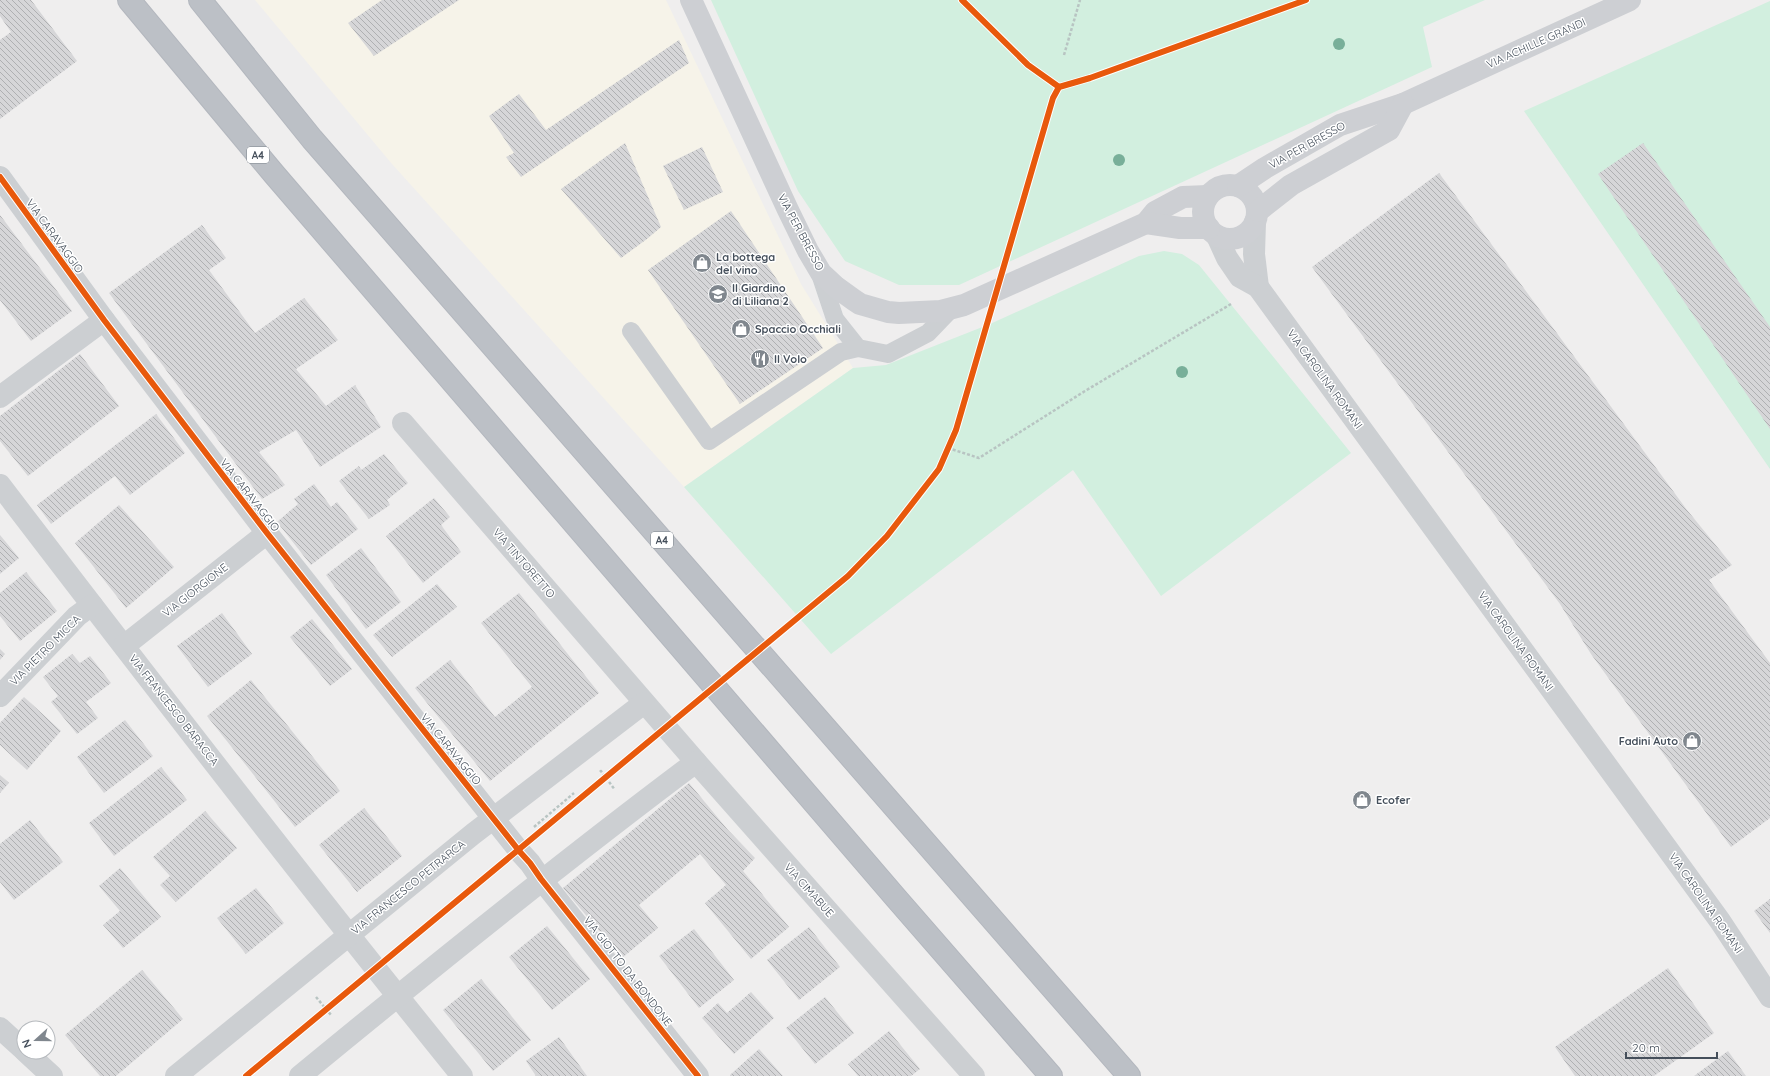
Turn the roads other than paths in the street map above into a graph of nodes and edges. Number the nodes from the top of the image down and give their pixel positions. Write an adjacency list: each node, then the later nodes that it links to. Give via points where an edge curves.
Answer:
1 (129, 0): 43 (highway, A4, via 279,180)
2 (200, 0): 44 (highway, A4, via 312,139)
3 (691, 0): 13 (street, VIA PER BRESSO, via 788,210)
4 (1630, 0): 5 (street, VIA ACHILLE GRANDI)
5 (1442, 86): 6 (street, VIA PER BRESSO)
6 (1403, 104): 8 (street, VIA PER BRESSO, via 1340,125); 10 (street, via 1389,130 1291,185)
7 (0, 177): 16 (street, VIA CARAVAGGIO)
8 (1238, 186): 9 (street, via 1226,185); 10 (street, via 1248,191 1255,200)
9 (1208, 196): 11 (street, VIA PER BRESSO, via 1183,197 1155,212); 12 (street, via 1203,207 1204,218)
10 (1256, 217): 12 (street, via 1249,232 1240,238 1228,239); 14 (street, VIA CAROLINA ROMANI, via 1254,254)
11 (1146, 223): 12 (street); 15 (street, VIA PER BRESSO, via 975,301)
12 (1213, 232): 14 (street, VIA CAROLINA ROMANI, via 1240,277)
13 (817, 265): 15 (street, VIA PER BRESSO, via 821,273 836,287 860,304 899,313); 18 (lane, via 835,318)
14 (1258, 287): 33 (street, VIA CAROLINA ROMANI, via 1720,921)
15 (952, 308): 18 (lane, via 928,333 888,354)
16 (104, 320): 19 (street); 22 (street, VIA CARAVAGGIO)
17 (631, 331): 18 (lane, via 708,441 841,352)
18 (858, 348)
19 (0, 398)
20 (403, 423): 26 (street, VIA TINTORETTO)
21 (0, 485): 23 (street, VIA FRANCESCO BARACCA)
22 (267, 533): 24 (street, VIA GIORGIONE); 28 (street, VIA CARAVAGGIO)
23 (92, 605): 24 (street, VIA FRANCESCO BARACCA); 25 (street, VIA PIETRO MICCA, via 77,616)
24 (124, 646): 31 (street, VIA FRANCESCO BARACCA)
25 (0, 696)
26 (644, 703): 27 (street, VIA CIMABUE); 28 (street, VIA FRANCESCO PETRARCA)
27 (696, 762): 30 (street); 42 (street, VIA CIMABUE)
28 (493, 818): 29 (street, VIA CARAVAGGIO); 31 (street, VIA FRANCESCO PETRARCA)
29 (514, 844): 30 (street, VIA GIOTTO DA BONDONE)
30 (541, 879): 32 (street); 41 (street, VIA GIOTTO DA BONDONE)
31 (350, 934): 32 (street, VIA FRANCESCO BARACCA); 38 (street, VIA FRANCESCO PETRARCA)
32 (397, 995): 39 (street); 40 (street, VIA FRANCESCO BARACCA)
33 (1770, 997)
34 (0, 1028): 35 (street)
35 (16, 1043)
36 (35, 1060): 37 (street)
37 (52, 1076)
38 (176, 1076)
39 (300, 1076)
40 (462, 1076)
41 (698, 1076)
42 (974, 1076)
43 (1051, 1076)
44 (1129, 1076)

